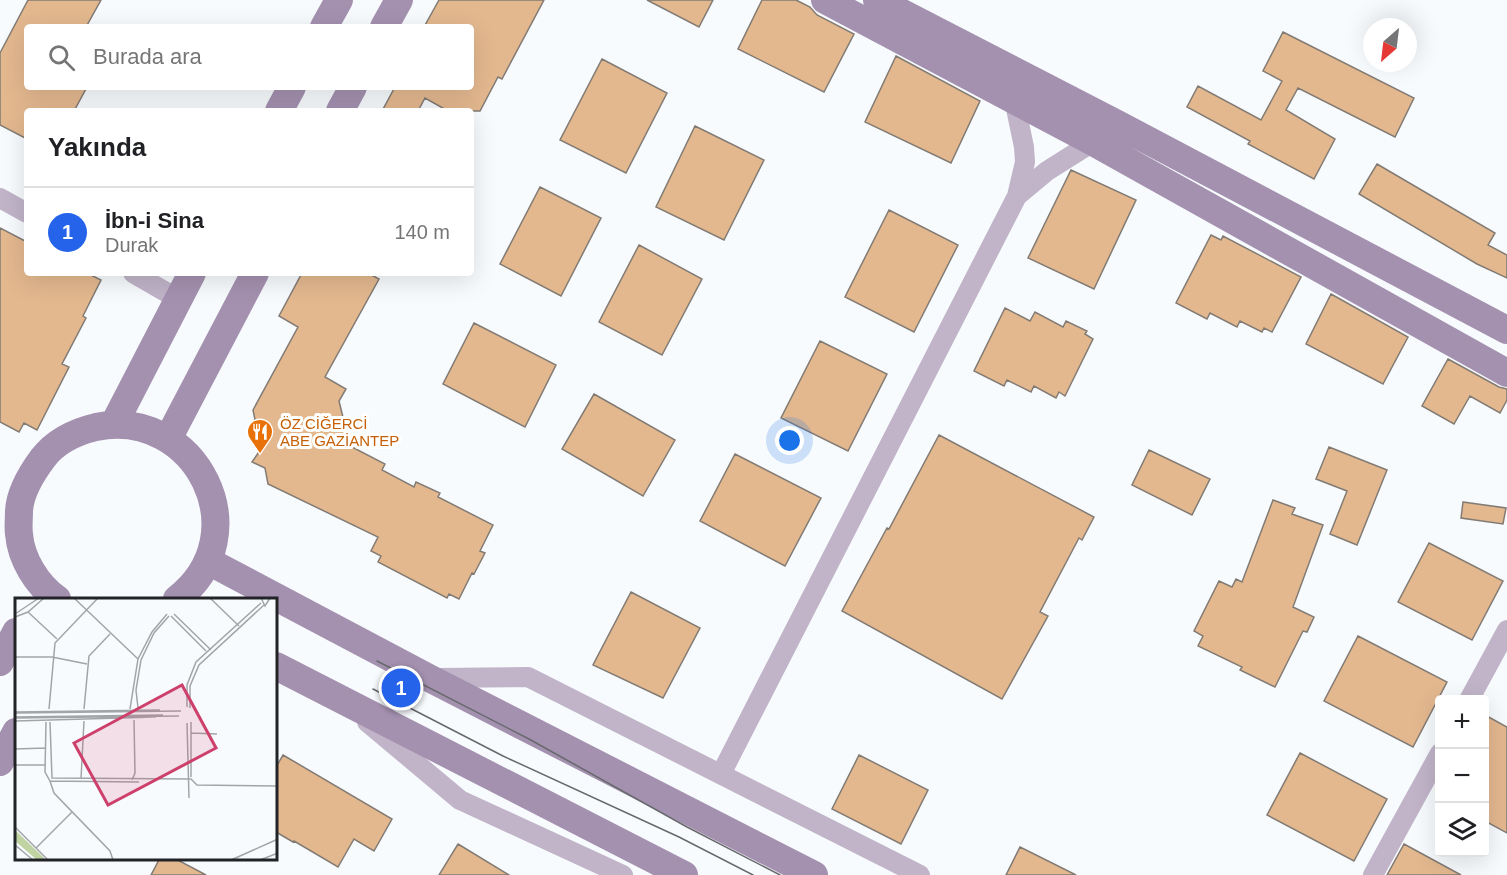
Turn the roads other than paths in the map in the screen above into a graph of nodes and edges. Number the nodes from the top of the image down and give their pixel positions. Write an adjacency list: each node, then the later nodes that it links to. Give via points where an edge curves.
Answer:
1 (339, 0): 5 (main road)
2 (399, 0): 6 (main road)
3 (825, 0): 9 (main road)
4 (877, 0): 20 (main road)
5 (326, 24)
6 (386, 24)
7 (290, 90): 10 (main road)
8 (351, 90): 11 (main road)
9 (1014, 99): 12 (main road); 13 (street, via 1025,162)
10 (281, 108)
11 (342, 108)
12 (1093, 142): 13 (street, via 1047,171); 21 (main road)
13 (1017, 196): 39 (street)
14 (0, 198): 15 (street)
15 (24, 211)
16 (138, 276): 19 (street)
17 (190, 276): 19 (main road)
18 (253, 276): 23 (main road)
19 (178, 298): 22 (main road)
20 (1507, 330)
21 (1507, 373)
22 (114, 424): 23 (main road, via 144,427); 25 (main road, via 78,431 50,449 30,474 20,503 19,535 28,565)
23 (168, 439): 24 (main road, via 198,465 212,495 216,528)
24 (208, 561): 26 (main road); 28 (main road)
25 (44, 594)
26 (178, 598)
27 (278, 598): 33 (main road)
28 (278, 598)
29 (1507, 630): 34 (street)
30 (15, 634): 31 (main road)
31 (0, 662)
32 (278, 667): 35 (main road)
33 (429, 678): 39 (street, via 528,677); 43 (main road)
34 (1471, 695)
35 (338, 697): 40 (street, via 460,800); 42 (main road)
36 (15, 734): 37 (main road)
37 (0, 762)
38 (1435, 762): 45 (street)
39 (721, 774): 44 (street)
40 (603, 870): 41 (street)
41 (623, 875)
42 (684, 875)
43 (814, 875)
44 (920, 875)
45 (1373, 875)

